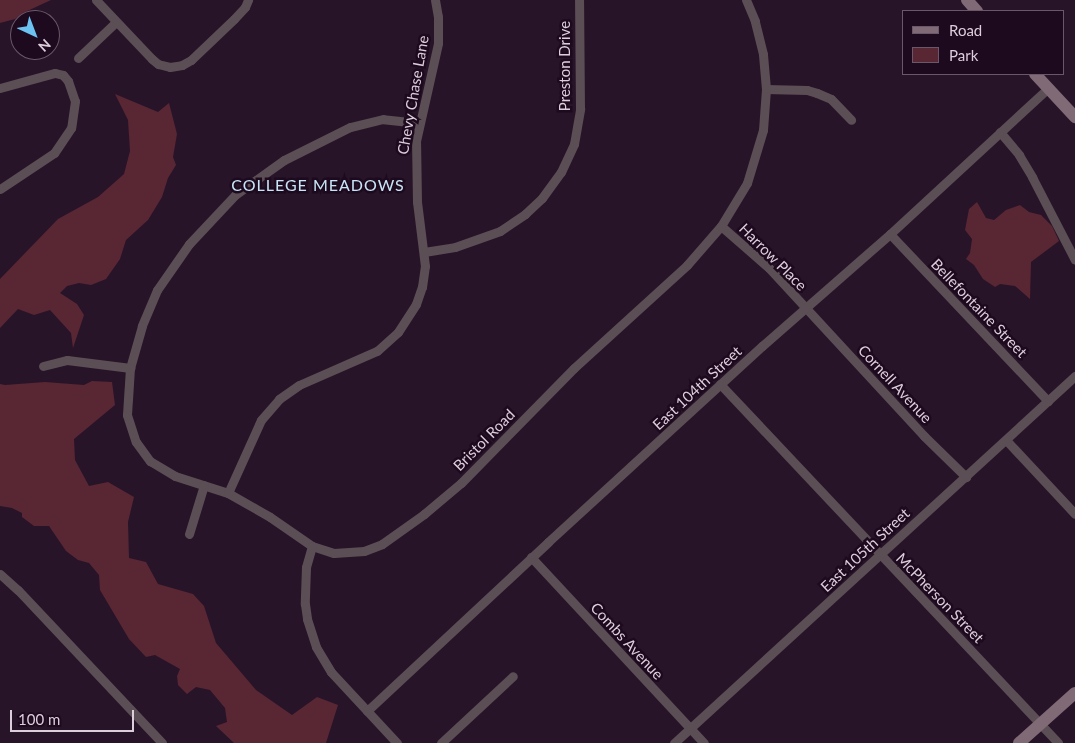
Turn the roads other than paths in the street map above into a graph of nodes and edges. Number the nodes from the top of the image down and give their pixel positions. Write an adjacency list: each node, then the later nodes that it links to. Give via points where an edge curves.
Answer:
1 (96, 0): 8 (street)
2 (248, 0): 8 (street, via 240,14 182,66 158,64)
3 (435, 0): 16 (street, Chevy Chase Lane, via 438,43)
4 (579, 0): 21 (street, Preston Drive, via 580,108 574,144 561,172 542,198 500,232 455,247)
5 (746, 0): 13 (street, Bristol Road, via 755,20 763,54)
6 (966, 0): 7 (main road)
7 (976, 10)
8 (116, 22): 9 (street)
9 (78, 58)
10 (1036, 75): 12 (main road)
11 (0, 88): 18 (street, via 46,74 63,75 72,88 75,101 71,128 54,152)
12 (1048, 88): 14 (main road); 17 (street, East 104th Street)
13 (766, 89): 15 (street, via 818,93 830,99); 19 (street, Bristol Road, via 757,156 747,183)
14 (1075, 117)
15 (851, 120)
16 (419, 123): 21 (street, Chevy Chase Lane, via 415,167); 25 (street, Bristol Road, via 383,119 350,127 284,160 235,195 188,244 157,290)
17 (1000, 132): 20 (street, East 104th Street); 22 (street, via 1032,177)
18 (0, 189)
19 (721, 226): 23 (street, Harrow Place, via 769,268); 35 (street, Bristol Road, via 687,265 574,368 479,466 424,514 382,544 364,551 334,553)
20 (890, 234): 23 (street, East 104th Street); 28 (street, Bellefontaine Street)
21 (424, 252): 32 (street, Chevy Chase Lane, via 422,287 416,304 398,332 372,355 299,385 278,399 261,420)
22 (1075, 260)
23 (805, 308): 27 (street, East 104th Street); 30 (street, Cornell Avenue)
24 (43, 366): 25 (street, via 68,360)
25 (130, 368): 31 (street, Bristol Road, via 127,415 136,442 150,461 166,472)
26 (1075, 376): 28 (street, East 105th Street)
27 (720, 384): 36 (street, McPherson Street); 37 (street, East 104th Street)
28 (1048, 401): 29 (street, East 105th Street)
29 (1006, 440): 30 (street, East 105th Street); 33 (street)
30 (966, 477): 36 (street, East 105th Street)
31 (204, 485): 32 (street, Bristol Road); 34 (street)
32 (228, 493): 35 (street, Bristol Road)
33 (1075, 514)
34 (189, 534)
35 (312, 546): 41 (street, via 306,567 305,604 313,638 330,672)
36 (880, 555): 42 (street, McPherson Street); 43 (street, East 105th Street)
37 (531, 557): 41 (street, East 104th Street); 43 (street, Combs Avenue)
38 (0, 574): 44 (street)
39 (514, 676): 46 (street)
40 (1075, 693): 42 (main road)
41 (367, 710): 45 (street)
42 (1040, 724): 49 (main road); 50 (street, McPherson Street)
43 (690, 728): 47 (street, East 105th Street); 48 (street, Combs Avenue)
44 (162, 743)
45 (397, 743)
46 (441, 743)
47 (674, 743)
48 (704, 743)
49 (1020, 743)
50 (1058, 743)

